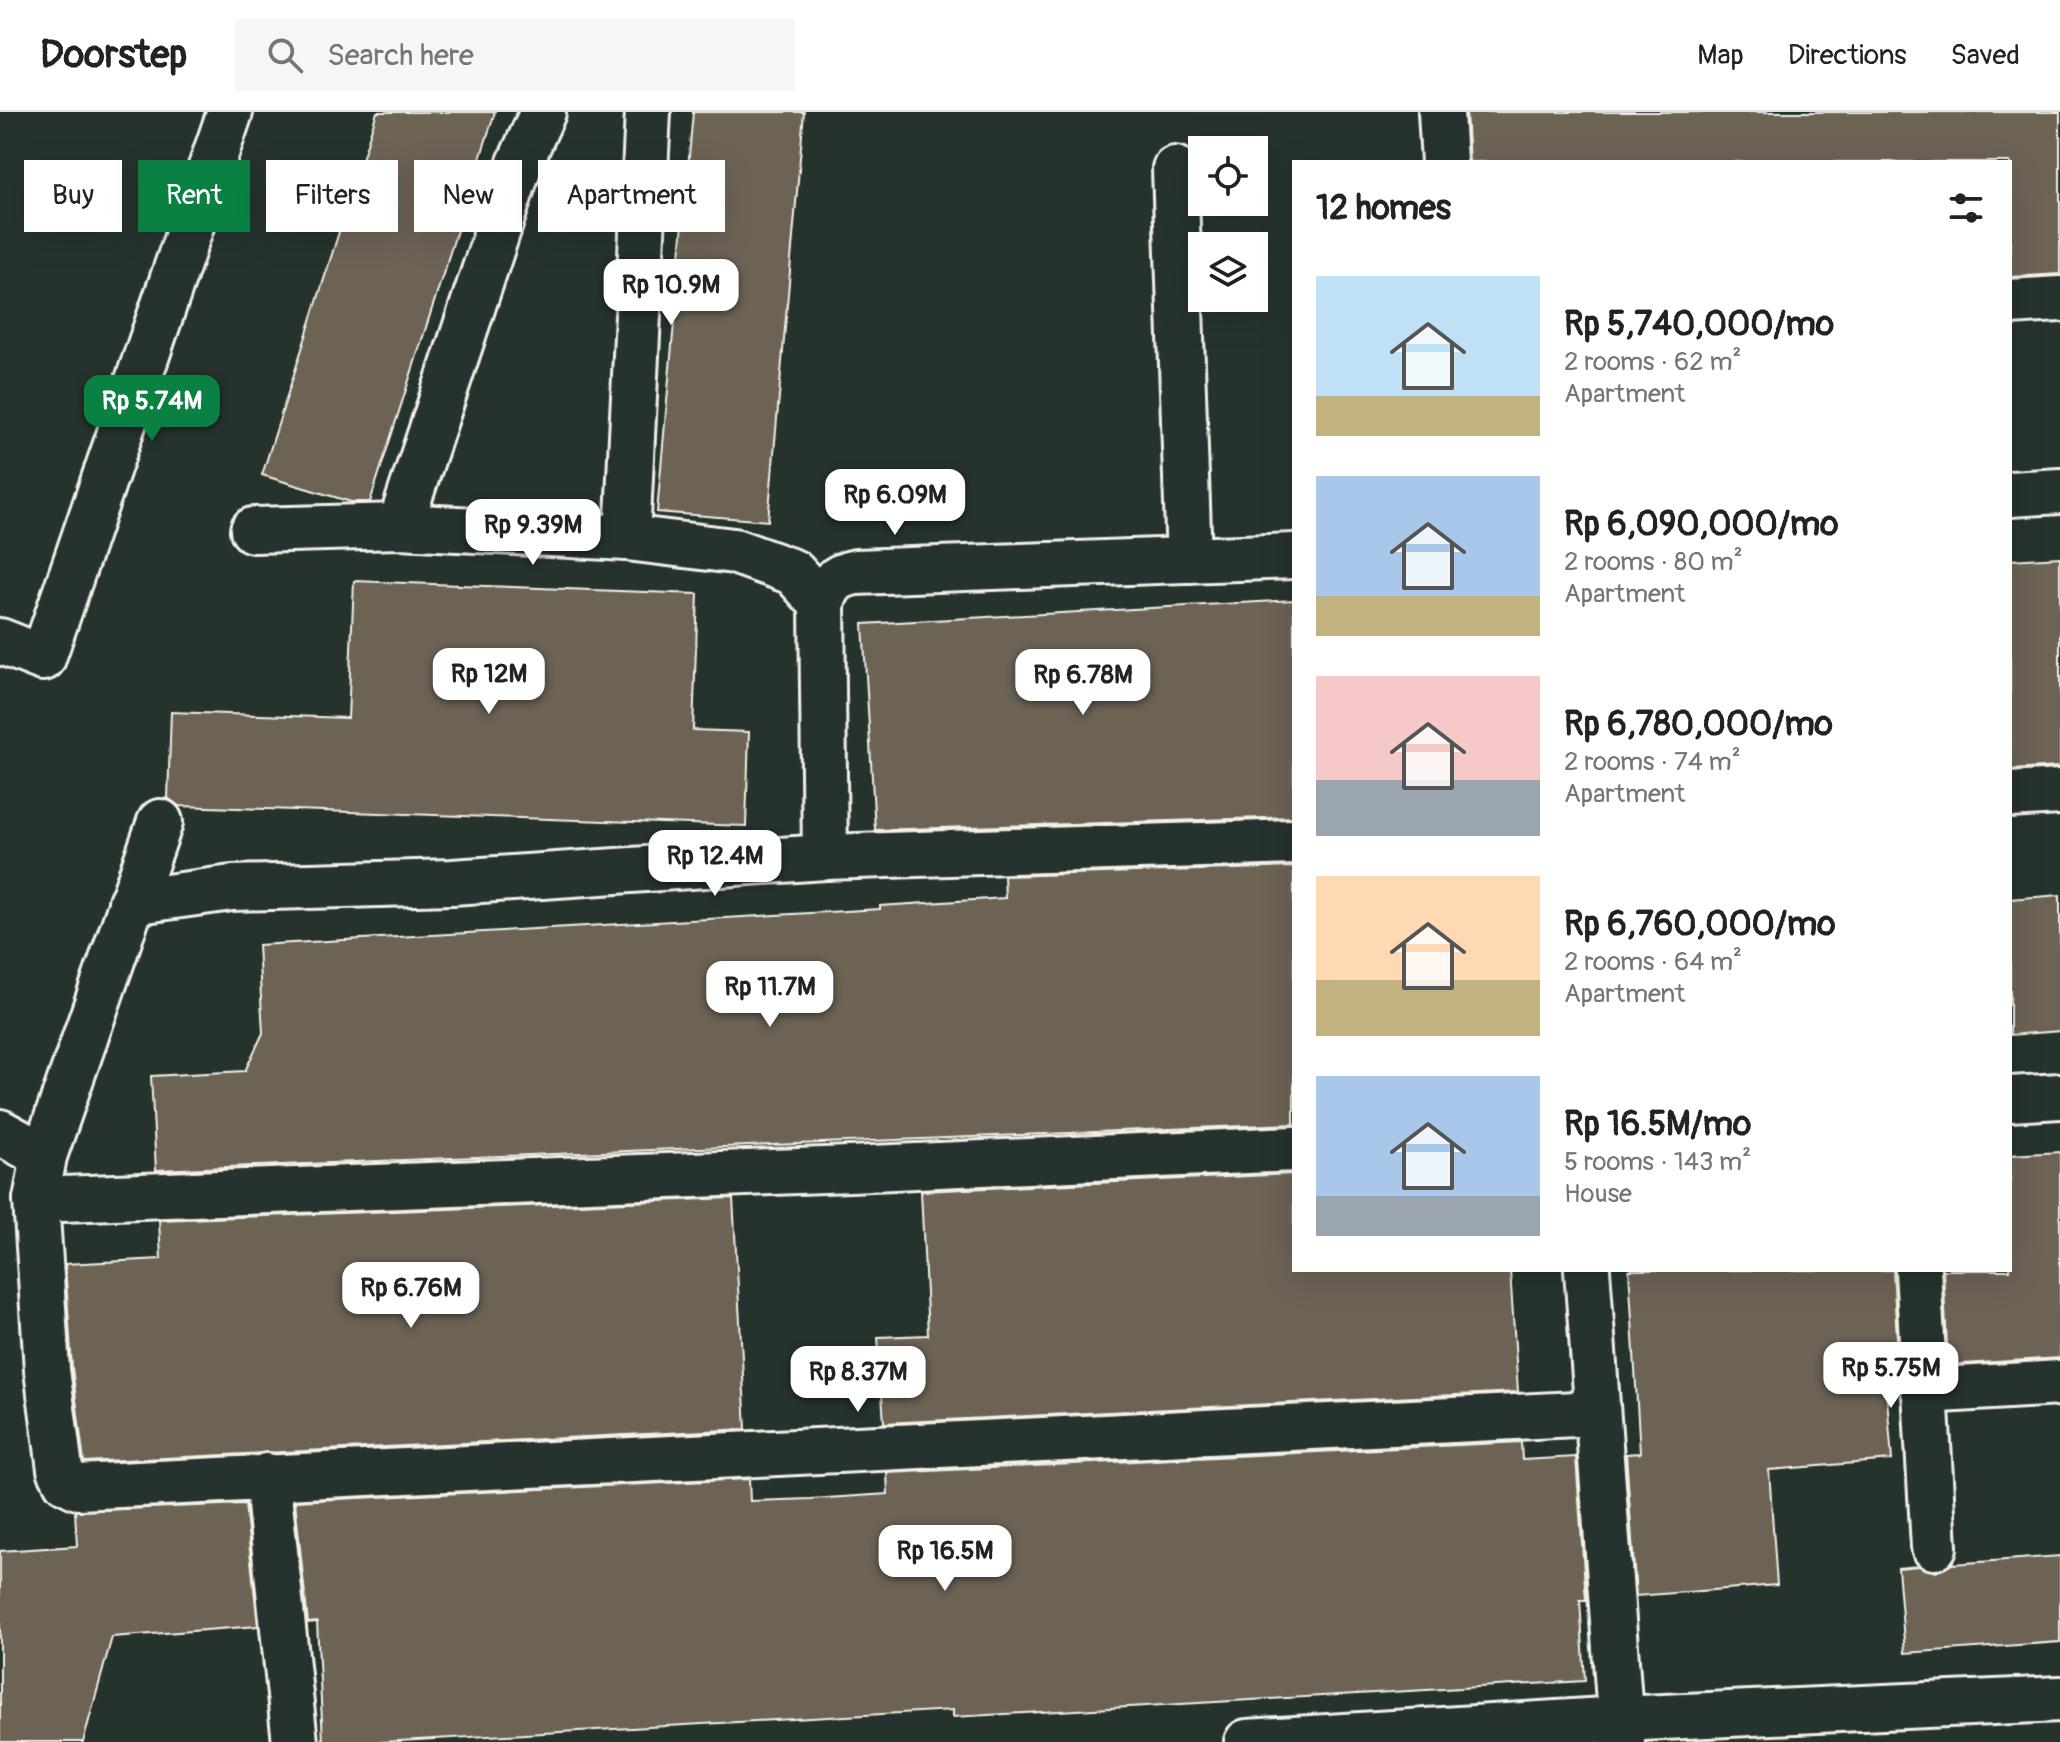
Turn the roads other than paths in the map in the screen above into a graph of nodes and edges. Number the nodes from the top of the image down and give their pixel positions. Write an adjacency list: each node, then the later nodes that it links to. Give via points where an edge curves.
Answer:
1 (230, 112): 17 (street, via 43,658)
2 (543, 112): 11 (street, via 520,163)
3 (648, 112): 13 (street)
4 (1441, 112): 5 (street)
5 (1444, 160)
6 (1175, 169): 15 (street)
7 (2060, 299): 8 (street)
8 (2012, 302)
9 (2060, 491): 10 (street)
10 (2012, 494)
11 (400, 526): 12 (street); 13 (street)
12 (253, 530)
13 (627, 538): 16 (street, via 734,551 793,572)
14 (1292, 556): 15 (street)
15 (1189, 560): 16 (street, via 856,572 840,575 827,587)
16 (822, 604): 22 (street)
17 (0, 641)
18 (2060, 792): 19 (street)
19 (2012, 795)
20 (160, 822): 23 (street)
21 (1292, 842): 22 (street)
22 (825, 857): 23 (street, via 452,882 232,888)
23 (131, 902): 28 (street)
24 (2060, 1096): 25 (street)
25 (2012, 1099)
26 (0, 1132): 28 (street)
27 (1292, 1149): 29 (street)
28 (44, 1156): 29 (street)
29 (36, 1200): 35 (street, via 47,1370 66,1481 78,1487)
30 (1587, 1272): 34 (street)
31 (1918, 1272): 33 (street)
32 (2060, 1383): 33 (street)
33 (1924, 1391): 36 (street)
34 (1597, 1413): 35 (street); 38 (street)
35 (267, 1476): 39 (street)
36 (1934, 1547)
37 (2060, 1699): 38 (street)
38 (1621, 1730): 40 (street)
39 (295, 1742)
40 (1247, 1742)

